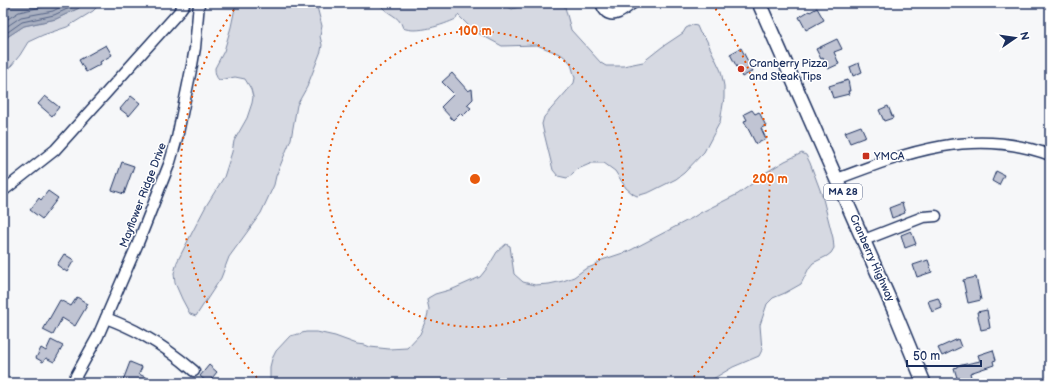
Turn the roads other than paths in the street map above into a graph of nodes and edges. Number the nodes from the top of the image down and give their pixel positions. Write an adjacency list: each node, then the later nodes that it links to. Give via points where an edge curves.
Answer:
1 (185, 3): 8 (street, via 63,141)
2 (199, 3): 11 (street, Mayflower Ridge Drive, via 195,48 170,162)
3 (601, 3): 4 (street, via 605,12 612,15 621,13)
4 (633, 3)
5 (759, 3): 7 (main road, Cranberry Highway / MA 28)
6 (1050, 155): 7 (street, via 998,143 953,144 902,156)
7 (837, 179): 10 (main road, Cranberry Highway / MA 28)
8 (3, 191)
9 (936, 216): 10 (street, via 923,217)
10 (864, 240): 14 (main road, Cranberry Highway / MA 28)
11 (106, 318): 12 (street, via 136,331); 13 (street, Mayflower Ridge Drive, via 96,342)
12 (194, 370)
13 (72, 383)
14 (924, 383)

